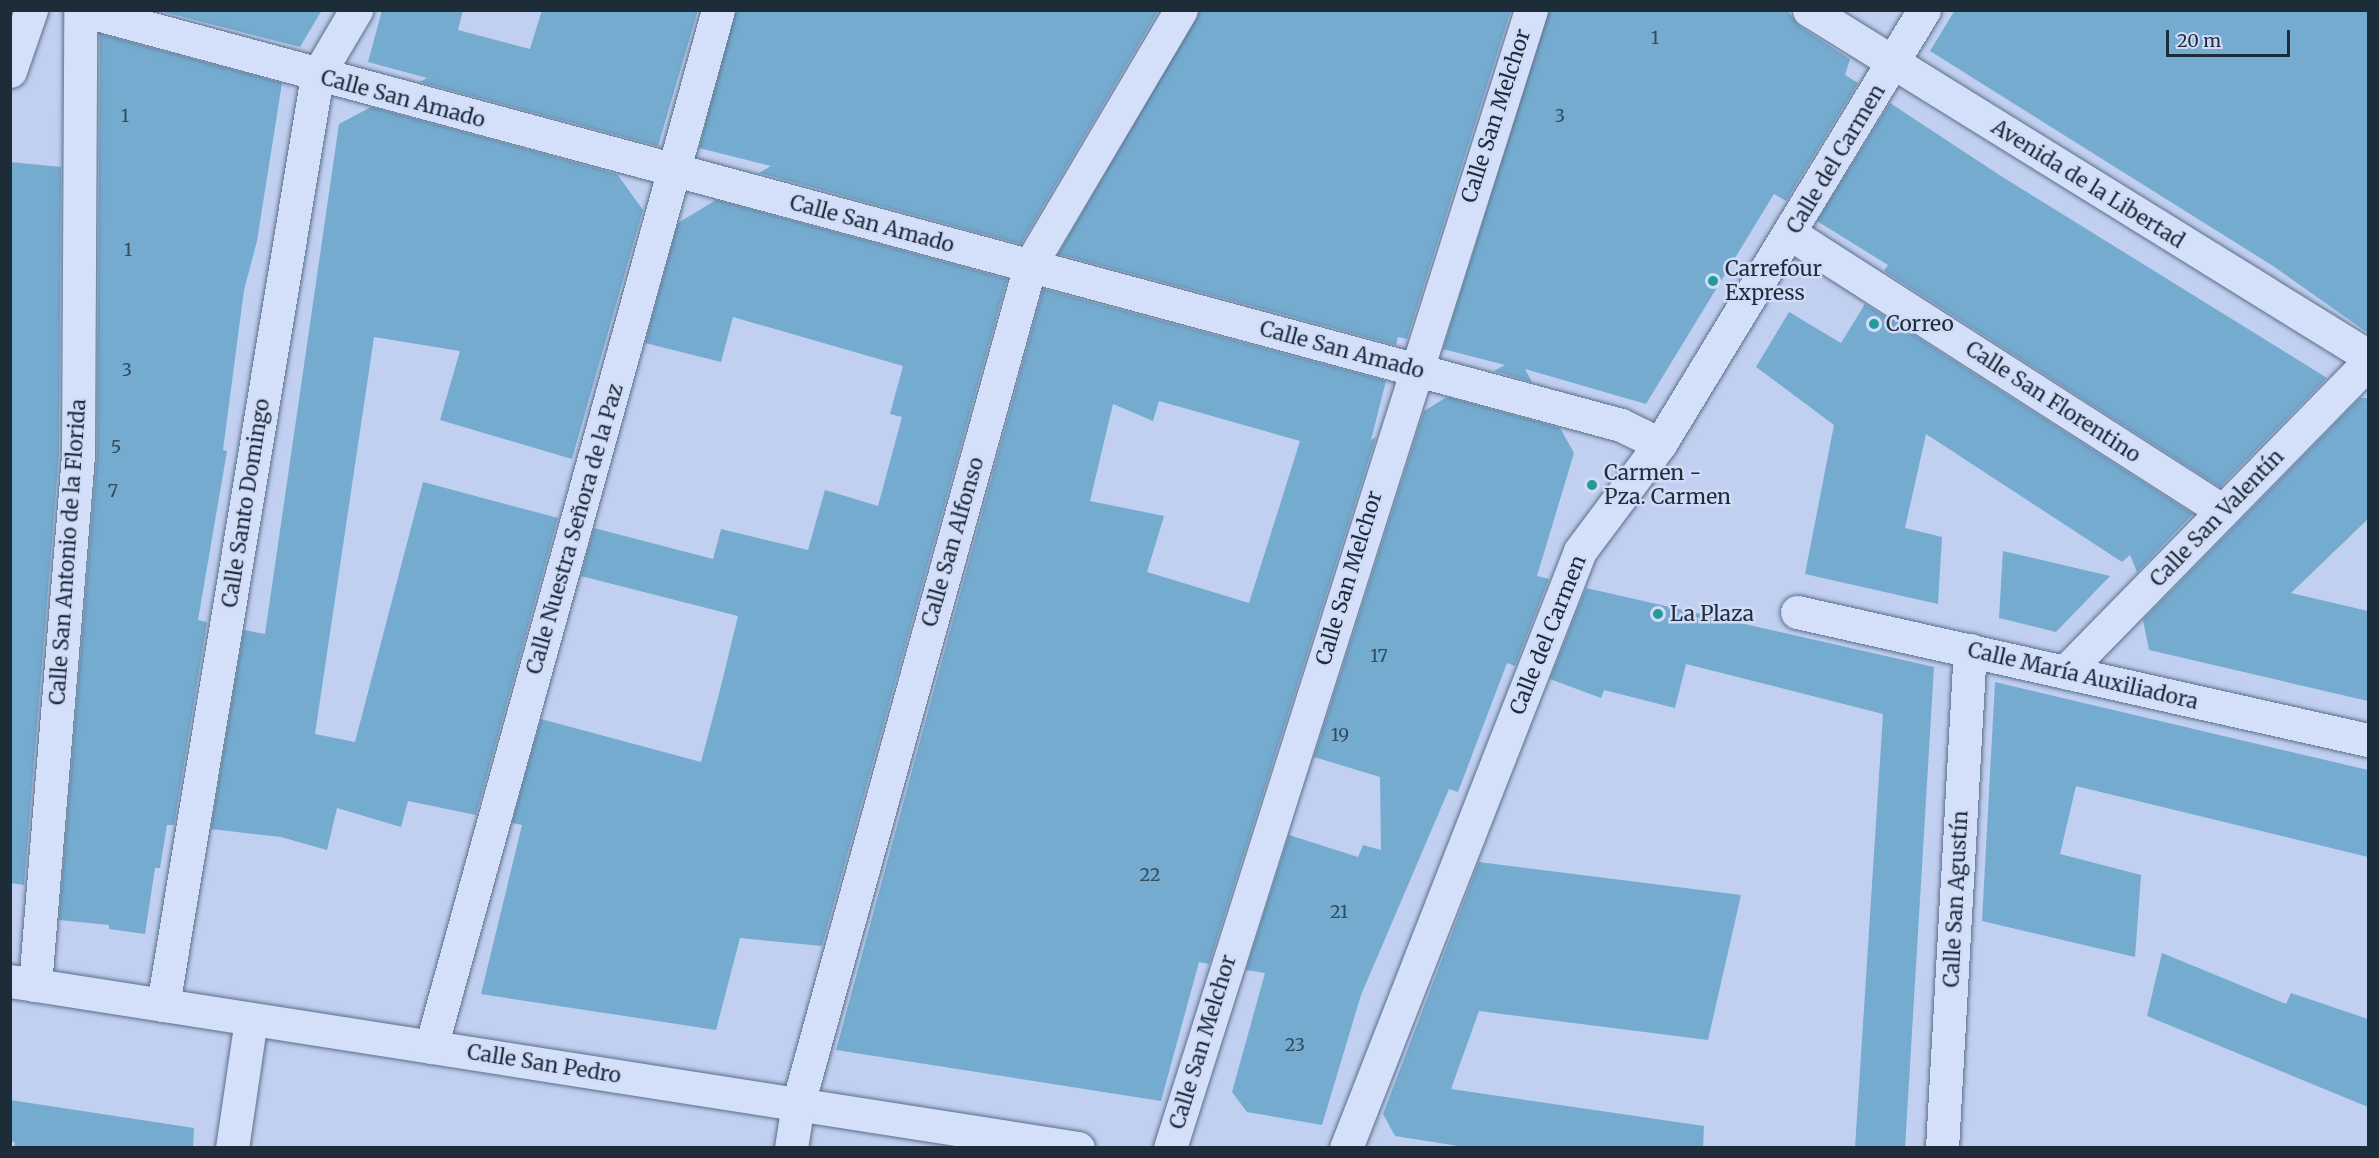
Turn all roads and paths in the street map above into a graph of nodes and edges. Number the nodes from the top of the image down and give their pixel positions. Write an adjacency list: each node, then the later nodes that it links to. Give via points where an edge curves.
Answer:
1 (31, 10): 10 (street)
2 (81, 10): 11 (street, Calle San Amado); 24 (street, Calle San Antonio de la Florida, via 78,455)
3 (356, 10): 11 (street, Calle Santo Domingo)
4 (718, 10): 12 (street, Calle Nuestra Señora de la Paz)
5 (1181, 10): 14 (street, Calle San Alfonso)
6 (1531, 10): 17 (street, Calle San Melchor)
7 (1809, 10): 9 (street, Avenida de la Libertad)
8 (1924, 10): 9 (street, Calle del Carmen)
9 (1893, 64): 13 (street, Calle del Carmen); 15 (street, Avenida de la Libertad)
10 (10, 71)
11 (316, 76): 12 (street, Calle San Amado); 25 (street, Calle Santo Domingo)
12 (674, 172): 14 (street, Calle San Amado); 27 (street, Calle Nuestra Señora de la Paz)
13 (1791, 234): 18 (street, Calle del Carmen); 19 (street, Calle San Florentino)
14 (1030, 265): 17 (street, Calle San Amado); 28 (street, Calle San Alfonso)
15 (2368, 356)
16 (2368, 363): 19 (street, Calle San Valentín)
17 (1414, 370): 18 (street, Calle San Amado, via 1621,425); 32 (street, Calle San Melchor)
18 (1660, 444): 33 (street, Calle del Carmen, via 1580,551)
19 (2223, 511): 22 (street, Calle San Valentín)
20 (1797, 612): 21 (street, Calle María Auxiliadora)
21 (1970, 650): 22 (street, Calle María Auxiliadora); 34 (street, Calle San Agustín)
22 (2066, 672): 23 (street, Calle María Auxiliadora)
23 (2368, 740)
24 (23, 983): 25 (street, Calle San Pedro)
25 (163, 1005): 26 (street, Calle San Pedro)
26 (251, 1019): 27 (street, Calle San Pedro); 29 (street)
27 (431, 1047): 28 (street, Calle San Pedro)
28 (798, 1104): 30 (street, Calle San Alfonso); 31 (street, Calle San Pedro)
29 (232, 1148)
30 (791, 1148)
31 (1078, 1148)
32 (1170, 1148)
33 (1346, 1148)
34 (1941, 1148)

